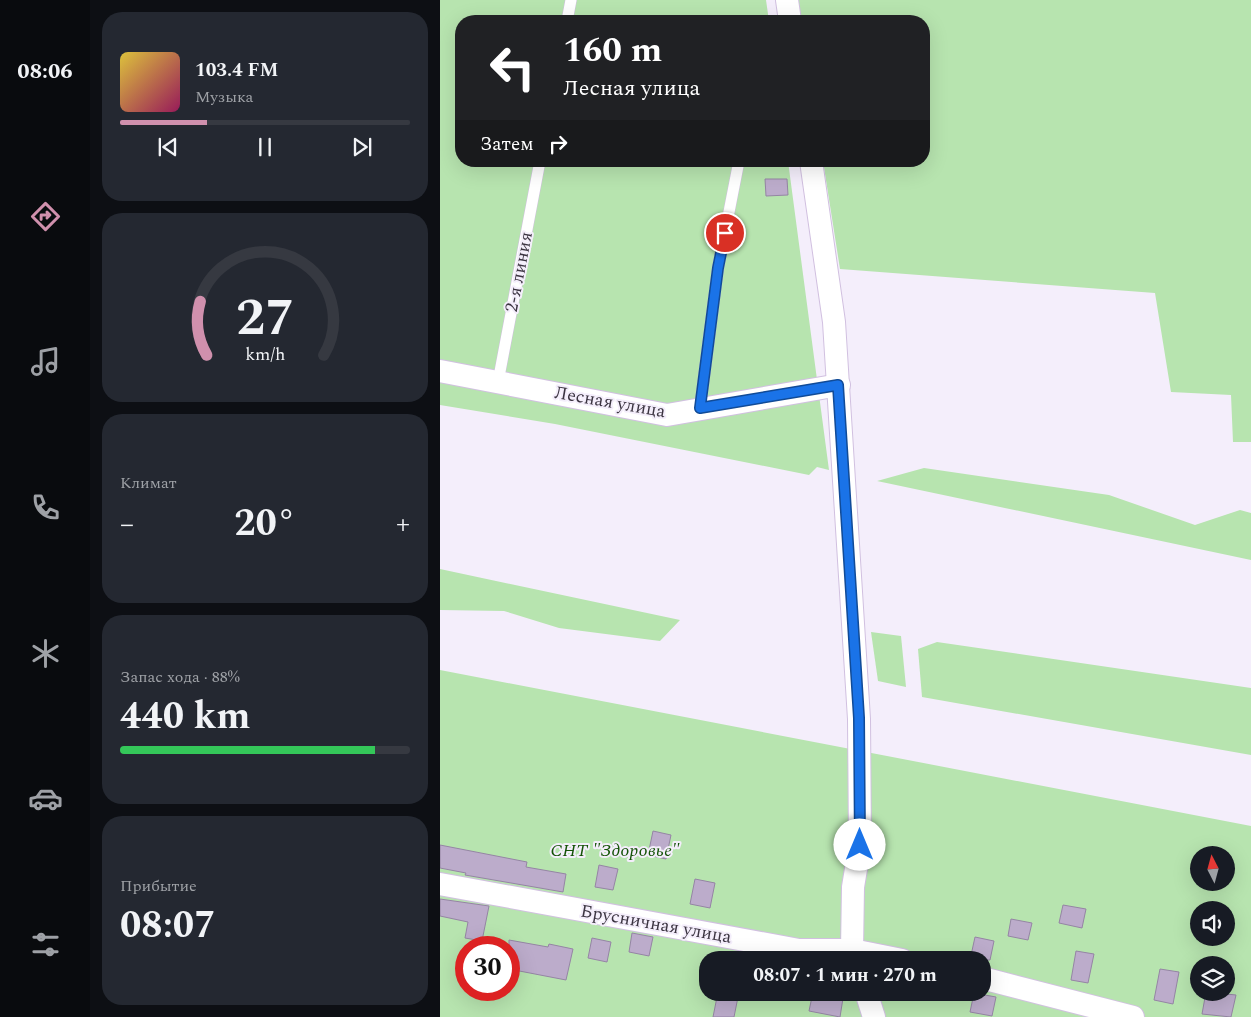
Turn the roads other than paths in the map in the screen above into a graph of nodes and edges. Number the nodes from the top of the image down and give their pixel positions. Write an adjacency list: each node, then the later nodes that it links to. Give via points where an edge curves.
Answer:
1 (571, 0): 3 (lane)
2 (787, 0): 4 (street)
3 (568, 15)
4 (789, 15)
5 (539, 167): 9 (lane, 2-я линия)
6 (738, 167): 11 (lane, via 718,268)
7 (812, 167): 10 (street, via 834,322)
8 (440, 371): 9 (street, Лесная улица)
9 (498, 382): 11 (street, Лесная улица, via 667,415)
10 (838, 385): 11 (street, Лесная улица); 14 (street, via 859,718 860,845 852,887)
11 (700, 408)
12 (440, 884): 13 (street, Брусничная улица)
13 (810, 951)
14 (854, 951)
15 (991, 980): 18 (street)
16 (869, 1001): 17 (street)
17 (874, 1017)
18 (1133, 1017)

